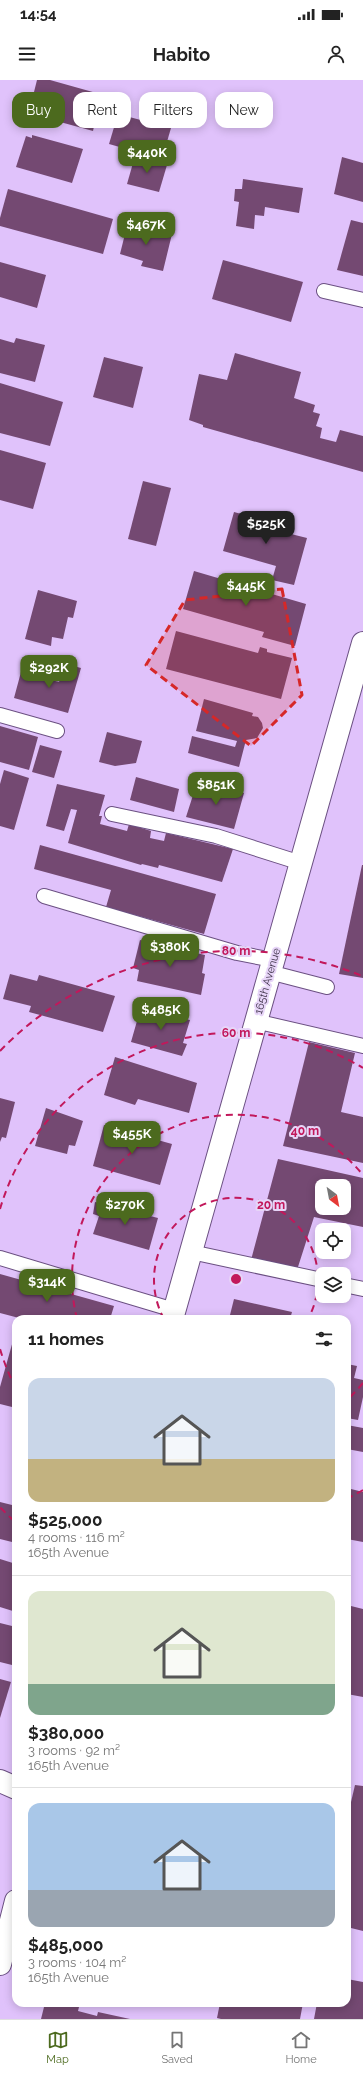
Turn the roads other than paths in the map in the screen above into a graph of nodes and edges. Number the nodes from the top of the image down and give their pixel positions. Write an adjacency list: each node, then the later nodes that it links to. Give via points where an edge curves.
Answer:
1 (324, 291): 2 (lane)
2 (363, 300)
3 (363, 643): 4 (street, 165th Avenue)
4 (360, 666): 8 (street, 165th Avenue)
5 (0, 715): 6 (lane)
6 (57, 731)
7 (112, 814): 8 (lane, via 216,836)
8 (301, 863): 10 (street, 165th Avenue)
9 (44, 896): 10 (lane, via 237,953)
10 (271, 966): 11 (lane); 12 (street, 165th Avenue)
11 (327, 987)
12 (255, 1021): 13 (lane); 14 (street, 165th Avenue)
13 (363, 1046)
14 (191, 1252): 16 (lane); 19 (street, 165th Avenue)
15 (0, 1258): 19 (lane)
16 (315, 1279)
17 (351, 1286): 18 (lane)
18 (363, 1289)
19 (173, 1315)
20 (0, 1781): 21 (street)
21 (12, 1786)
22 (12, 1917): 23 (street)
23 (0, 1964)

